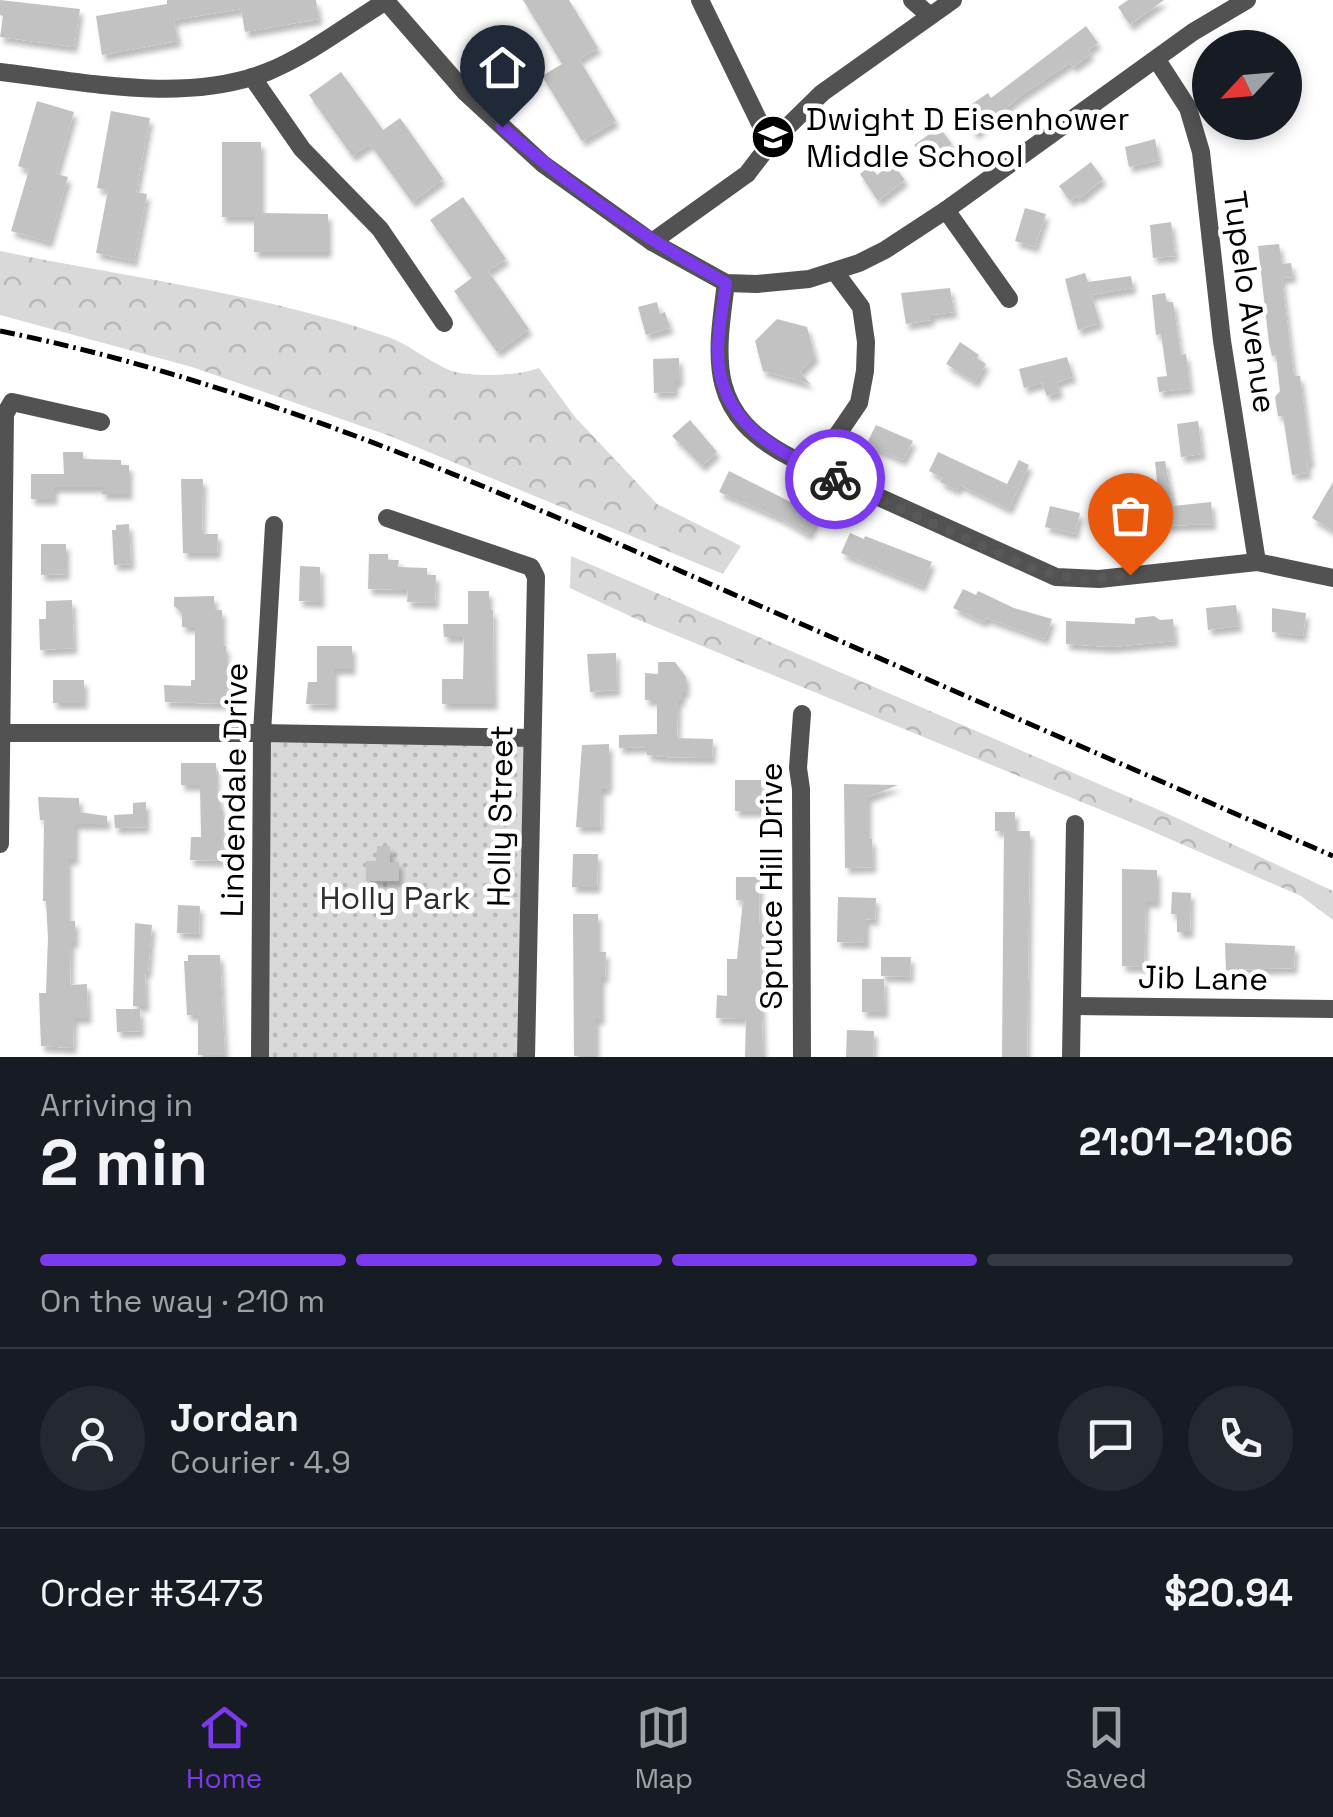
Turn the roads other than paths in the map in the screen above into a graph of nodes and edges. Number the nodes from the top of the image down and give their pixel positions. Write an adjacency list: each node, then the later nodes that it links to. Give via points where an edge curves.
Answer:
1 (700, 0): 10 (street)
2 (912, 0): 6 (street)
3 (953, 0): 6 (street)
4 (1247, 0): 7 (street)
5 (385, 1): 9 (street); 12 (street, via 502,127)
6 (930, 16): 10 (street, via 822,92)
7 (1157, 60): 11 (street); 21 (street, Tupelo Avenue, via 1188,108 1201,152 1222,341)
8 (0, 72): 9 (street, via 156,88)
9 (252, 77): 16 (street, via 302,149 380,229)
10 (770, 144): 12 (street, via 746,174)
11 (946, 210): 13 (street, via 885,250); 15 (street)
12 (652, 242): 14 (street)
13 (835, 272): 14 (street, via 781,283); 18 (street, via 861,307 866,371 859,403)
14 (726, 283): 18 (street, via 718,354 731,404 767,444)
15 (1009, 300)
16 (444, 323)
17 (101, 422): 24 (street, via 12,402 5,414)
18 (814, 469): 21 (street, via 1056,577 1099,579)
19 (387, 518): 26 (street, Holly Street, via 531,568)
20 (274, 525): 25 (street, Lindendale Drive)
21 (1258, 562): 22 (street)
22 (1333, 578)
23 (802, 714): 33 (street, Spruce Hill Drive)
24 (1, 732): 25 (street); 28 (street)
25 (262, 733): 26 (street); 31 (street, Lindendale Drive)
26 (532, 738): 32 (street, Holly Street)
27 (1075, 824): 29 (street)
28 (0, 844)
29 (1072, 1006): 30 (street, Jib Lane); 34 (street)
30 (1333, 1010)
31 (260, 1057)
32 (526, 1057)
33 (802, 1057)
34 (1071, 1057)

